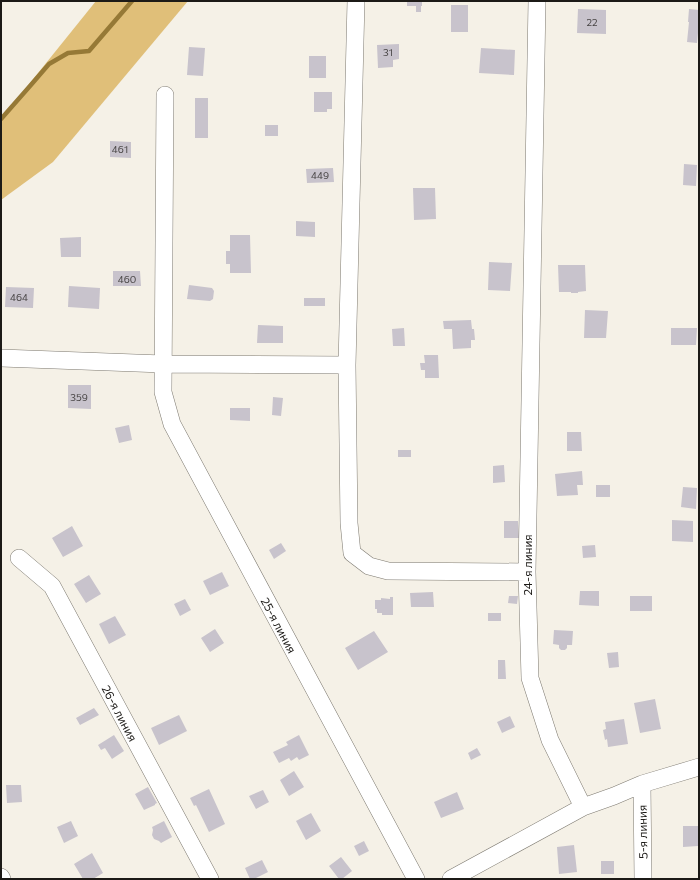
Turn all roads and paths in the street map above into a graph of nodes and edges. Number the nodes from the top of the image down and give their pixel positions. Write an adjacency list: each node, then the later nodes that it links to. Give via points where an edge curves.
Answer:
1 (356, 1): 6 (street)
2 (537, 1): 8 (street, 24-я линия)
3 (165, 95): 5 (street, 25-я линия)
4 (1, 358): 5 (street)
5 (164, 364): 6 (street); 14 (street, 25-я линия, via 163,392 172,424)
6 (347, 365): 8 (street, via 349,523 352,553 369,566 388,571)
7 (19, 558): 13 (street, 26-я линия, via 52,586)
8 (526, 572): 11 (street, 24-я линия, via 530,678 550,740)
9 (699, 767): 10 (street)
10 (642, 784): 11 (street); 16 (street, 5-я линия)
11 (583, 807): 12 (street)
12 (480, 871): 15 (street)
13 (210, 879)
14 (416, 879)
15 (451, 879)
16 (643, 879)

